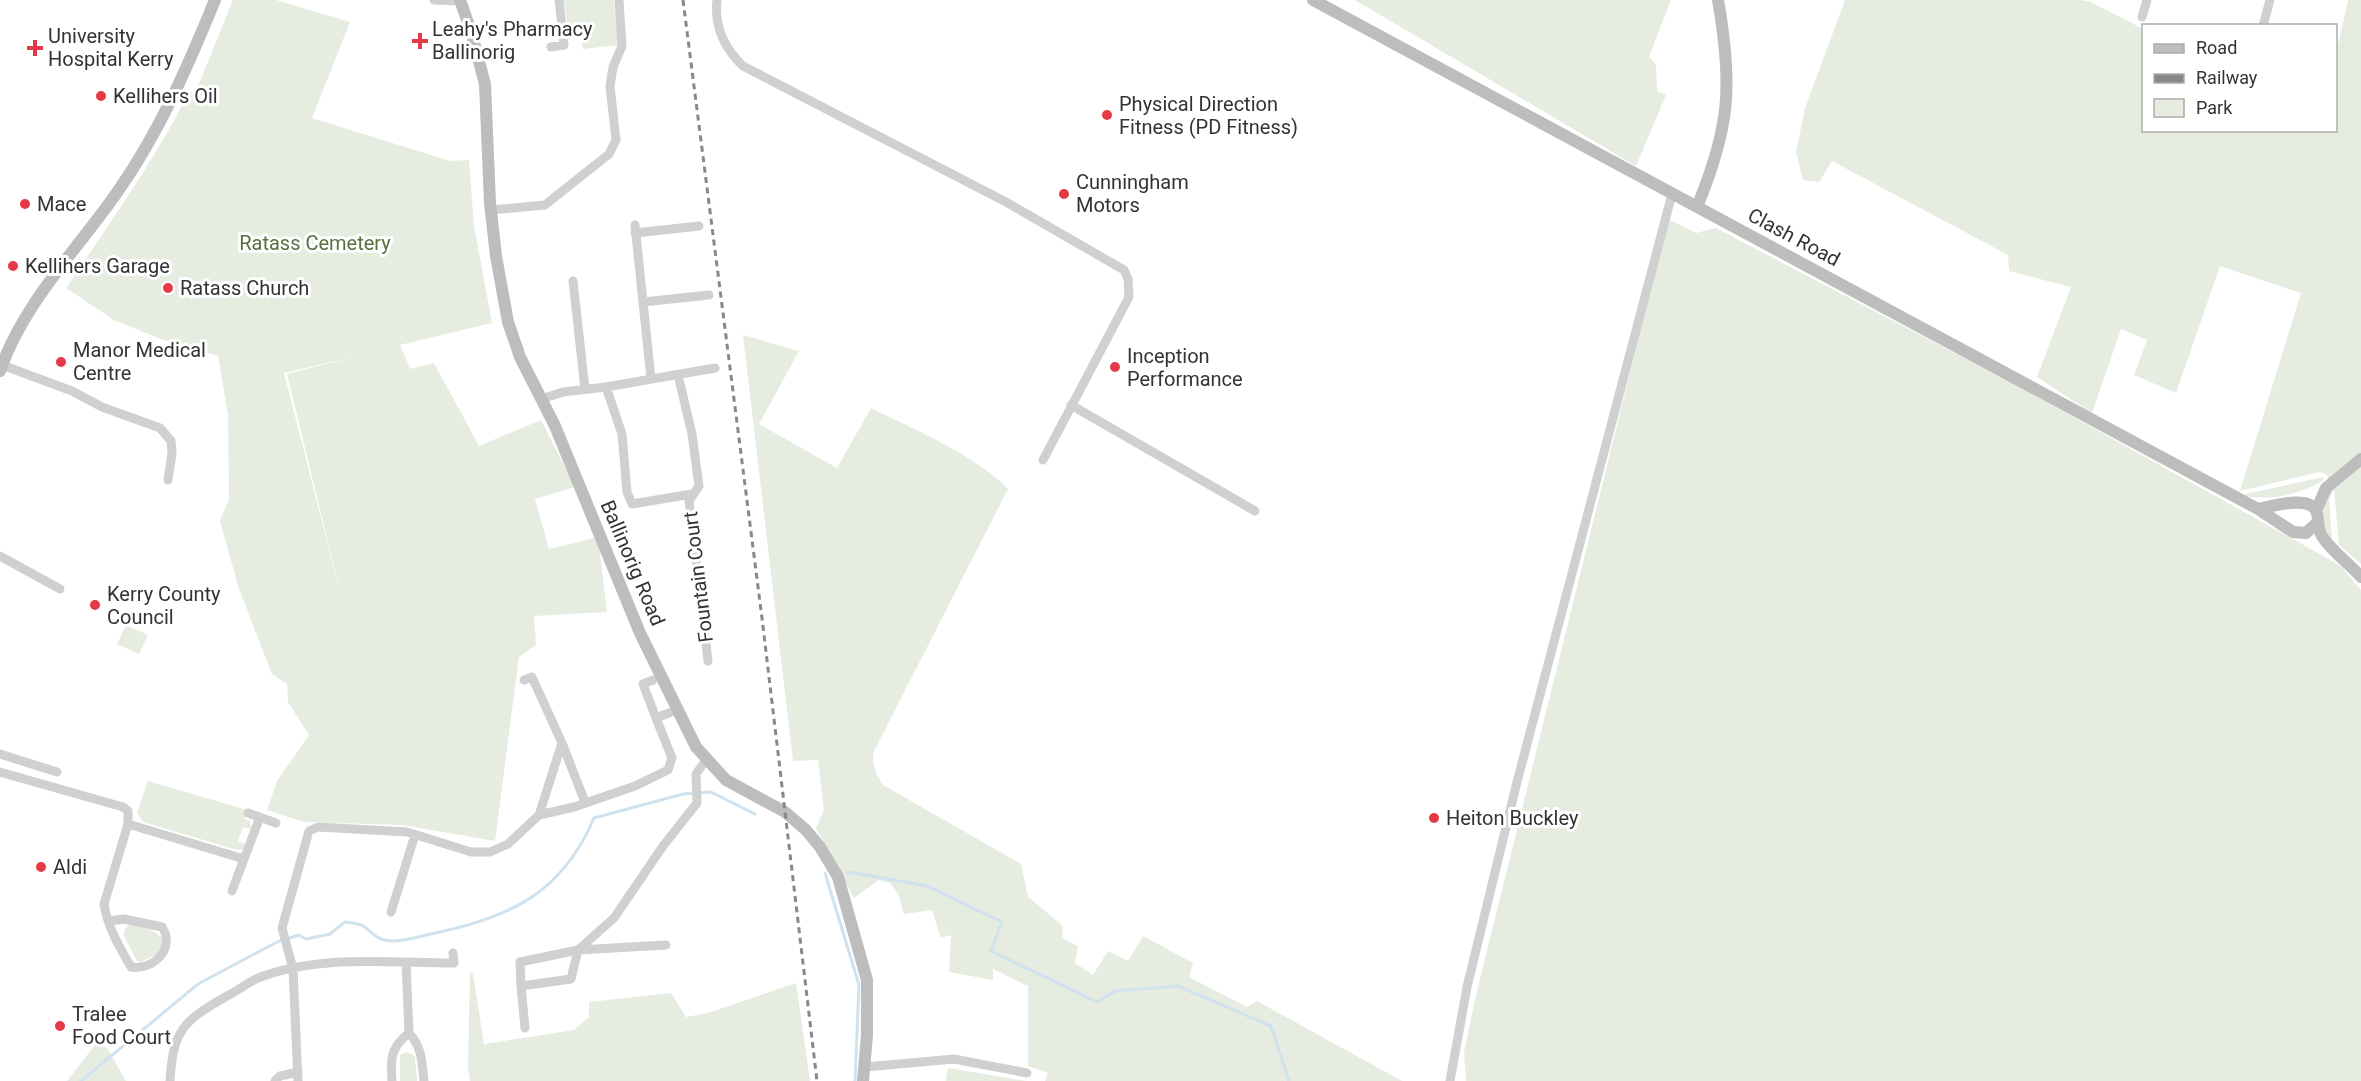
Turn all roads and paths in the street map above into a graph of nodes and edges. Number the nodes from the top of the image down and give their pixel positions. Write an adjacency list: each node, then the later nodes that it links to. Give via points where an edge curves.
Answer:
1 (215, 0): 21 (street, via 142,154 42,294)
2 (434, 0): 10 (street)
3 (559, 0): 13 (street, via 564,45)
4 (619, 0): 16 (street, via 622,46 613,67 610,96 616,140 609,154 546,205)
5 (717, 0): 28 (street, via 715,15 720,35 729,53 743,66 1006,201 1124,270 1129,297)
6 (1313, 0): 14 (street, Clash Road)
7 (1718, 0): 15 (street, via 1729,91 1717,152)
8 (2147, 0): 11 (street)
9 (2270, 0): 12 (street)
10 (460, 1): 16 (street, Ballinorig Road, via 485,84)
11 (2142, 17)
12 (2264, 24)
13 (551, 47)
14 (1672, 194): 15 (street, Clash Road); 82 (street, via 1517,782 1465,996)
15 (1697, 207): 35 (street, Clash Road)
16 (491, 210): 27 (street, Ballinorig Road, via 508,322)
17 (699, 225): 20 (street, via 635,229)
18 (573, 281): 26 (street)
19 (709, 295): 20 (street)
20 (643, 302): 24 (street)
21 (1, 368): 31 (street, via 72,391 102,407 160,428 171,441)
22 (715, 368): 23 (street)
23 (678, 375): 24 (street); 33 (street, Fountain Court, via 699,486)
24 (651, 379): 25 (street)
25 (606, 387): 26 (street); 33 (street, Fountain Court, via 622,434 627,492 632,504)
26 (585, 389): 27 (street)
27 (541, 399): 47 (street, Ballinorig Road, via 640,633)
28 (1071, 405): 30 (street); 36 (street)
29 (2361, 459): 32 (street)
30 (1043, 460)
31 (168, 480)
32 (2326, 488): 34 (street); 37 (street)
33 (692, 494): 44 (street, Fountain Court, via 689,501)
34 (2297, 503): 35 (street); 37 (street, via 2311,504); 38 (street, via 2286,512)
35 (2258, 509): 38 (street, Clash Road)
36 (1255, 511)
37 (2316, 517): 39 (street); 40 (street)
38 (2289, 529): 39 (street)
39 (2306, 533): 40 (street)
40 (2334, 550): 42 (street)
41 (0, 556): 43 (street)
42 (2361, 577)
43 (60, 589)
44 (708, 661)
45 (524, 680): 49 (street, via 532,677)
46 (653, 680): 48 (street, via 643,684)
47 (679, 709): 48 (street); 52 (street, Ballinorig Road)
48 (656, 718): 55 (street, via 672,758 668,770 635,786)
49 (562, 743): 55 (street); 57 (street)
50 (0, 754): 51 (street)
51 (11, 758): 53 (street); 54 (street)
52 (706, 760): 67 (street, via 696,774 697,803 614,918); 74 (street, Ballinorig Road, via 726,780 784,812 806,830 832,866 867,980)
53 (57, 772)
54 (3, 773): 60 (street, via 125,808)
55 (585, 802): 57 (street)
56 (248, 813): 58 (street)
57 (539, 815): 61 (street, via 508,844 490,852 471,852)
58 (260, 817): 59 (street); 62 (street)
59 (276, 823)
60 (128, 824): 62 (street); 65 (street, via 104,904)
61 (415, 835): 64 (street); 70 (street, via 318,827 309,831 282,928)
62 (244, 860): 63 (street)
63 (232, 891)
64 (391, 912)
65 (109, 921): 65 (street, via 131,968 149,964 165,951 168,941 162,927 124,919)
66 (666, 945): 67 (street)
67 (578, 950): 71 (street, via 571,979); 71 (street, via 520,962)
68 (453, 953): 69 (street, via 454,963)
69 (406, 963): 70 (street, via 336,962); 73 (street)
70 (293, 969): 76 (street); 77 (street, via 258,979 182,1029 172,1050)
71 (521, 986): 72 (street)
72 (525, 1028)
73 (409, 1033): 79 (street, via 389,1058); 80 (street, via 417,1041 422,1056)
74 (864, 1067): 75 (street, via 954,1059); 81 (street, Ballinorig Road)
75 (1027, 1073)
76 (298, 1076): 78 (street, via 280,1076)
77 (170, 1081)
78 (275, 1081)
79 (392, 1081)
80 (424, 1081)
81 (863, 1081)
82 (1450, 1081)

